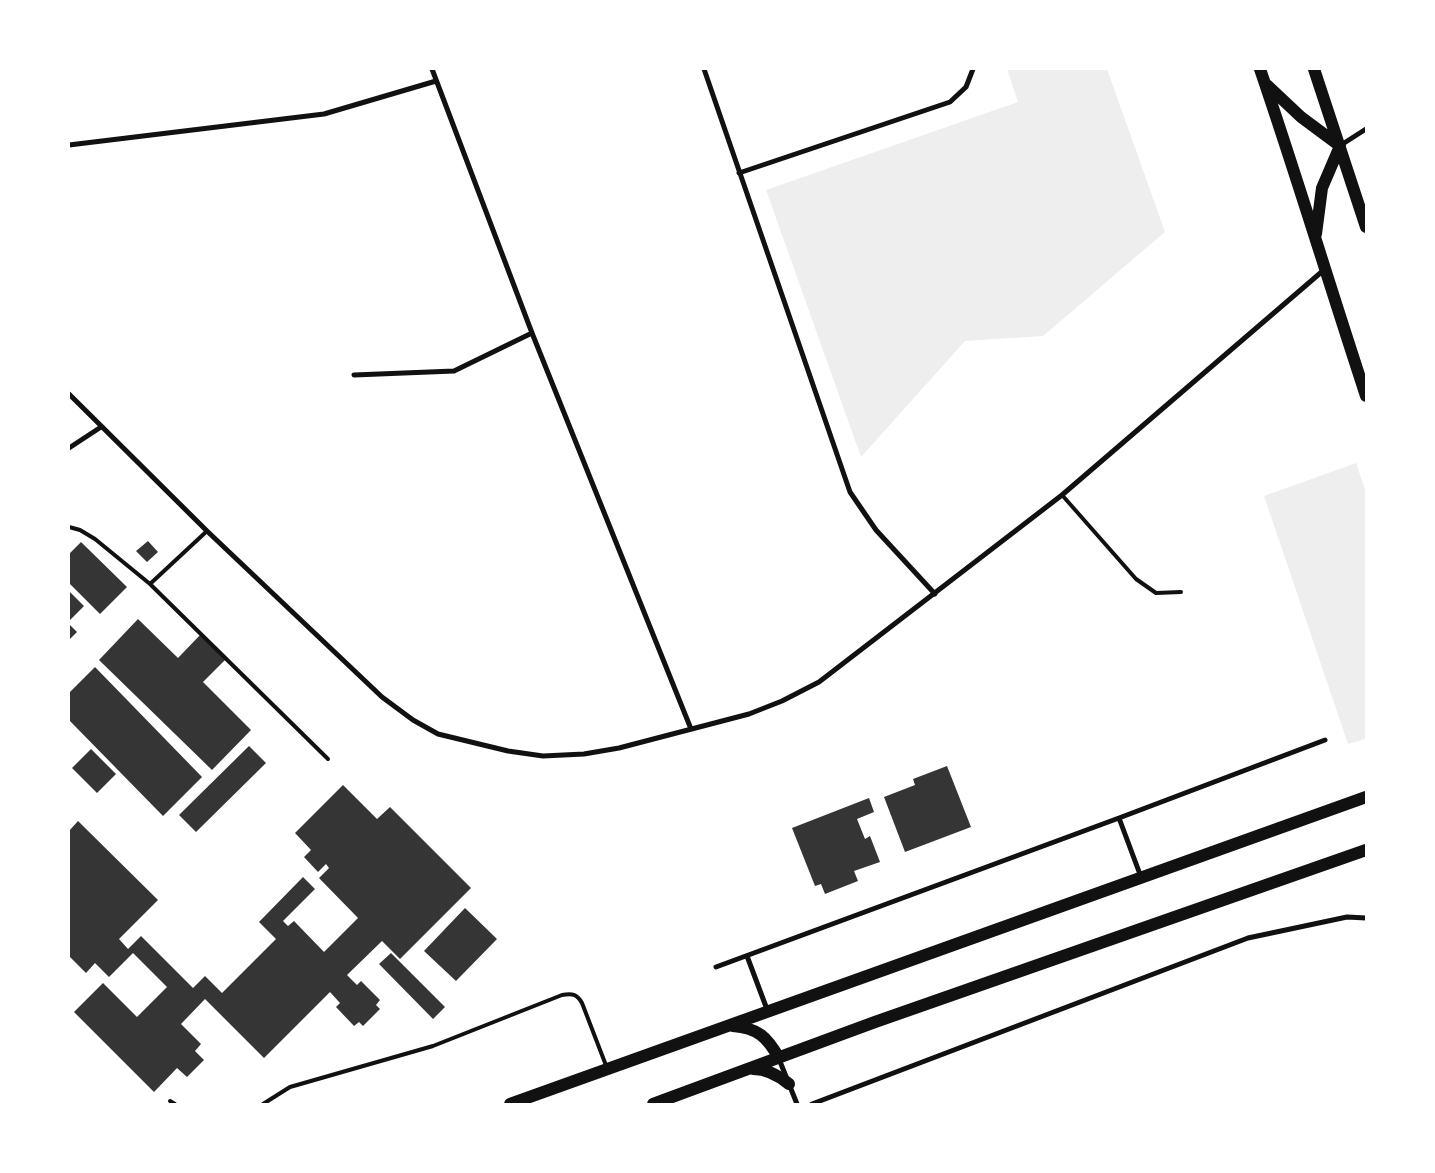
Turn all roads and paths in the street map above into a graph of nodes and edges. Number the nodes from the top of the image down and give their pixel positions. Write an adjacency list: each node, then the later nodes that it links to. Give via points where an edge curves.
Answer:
1 (432, 69): 6 (street)
2 (704, 69): 11 (street)
3 (973, 69): 11 (street, via 966,87 950,102)
4 (1260, 69): 7 (main road)
5 (1314, 69): 10 (main road)
6 (436, 81): 9 (street, via 324,114); 15 (street)
7 (1265, 83): 10 (main road, via 1300,118); 13 (main road)
8 (1366, 129): 10 (street)
9 (69, 145)
10 (1340, 146): 12 (main road); 13 (main road, via 1322,188)
11 (739, 173): 26 (street, via 850,492 876,530)
12 (1366, 227)
13 (1315, 239): 14 (main road)
14 (1325, 269): 18 (main road); 21 (street)
15 (532, 332): 16 (street, via 454,371); 27 (street)
16 (354, 375)
17 (69, 394): 19 (street)
18 (1366, 396)
19 (101, 427): 20 (street); 23 (street)
20 (69, 448)
21 (1062, 495): 25 (lane, via 1136,579 1156,594); 26 (street)
22 (69, 527): 24 (lane, via 95,539)
23 (207, 531): 24 (lane); 27 (street, via 382,697 438,734 543,756 619,748)
24 (150, 584): 29 (lane)
25 (1181, 592)
26 (935, 594): 27 (street, via 819,682 749,714)
27 (691, 729)
28 (1325, 740): 31 (street)
29 (328, 759)
30 (1366, 797): 33 (main road)
31 (1119, 818): 33 (street); 35 (street)
32 (1366, 850): 39 (main road)
33 (1141, 878): 37 (main road)
34 (1366, 918): 49 (street, via 1347,917 1248,938)
35 (747, 956): 36 (street); 37 (street)
36 (716, 967)
37 (768, 1013): 38 (main road)
38 (733, 1026): 39 (main road, via 748,1028 762,1035); 41 (main road)
39 (779, 1058): 40 (main road); 42 (street)
40 (748, 1069): 42 (main road, via 770,1072); 47 (main road)
41 (608, 1070): 45 (lane, via 582,1003 570,993 433,1046 290,1088); 46 (main road)
42 (789, 1084): 48 (street)
43 (170, 1101): 44 (lane)
44 (176, 1104)
45 (263, 1104)
46 (510, 1104)
47 (653, 1104)
48 (797, 1104)
49 (812, 1104)

